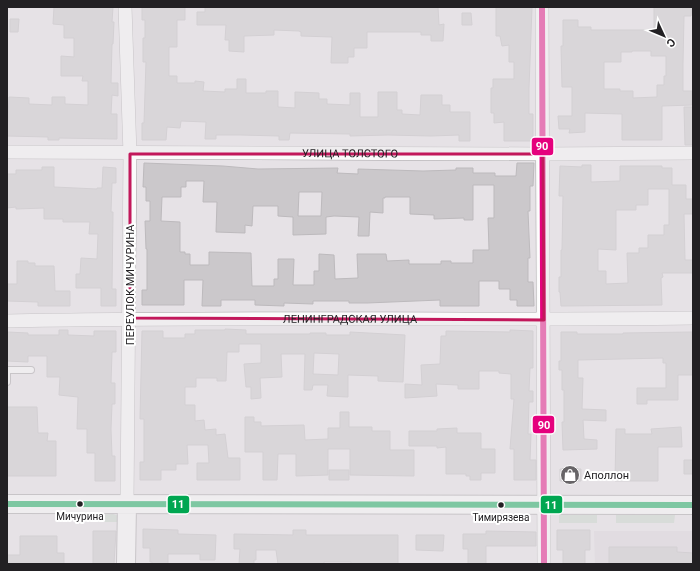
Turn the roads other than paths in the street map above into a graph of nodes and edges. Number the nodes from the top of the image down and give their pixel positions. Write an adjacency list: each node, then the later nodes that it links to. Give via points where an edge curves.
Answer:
1 (125, 7): 5 (street, ПЕРЕУЛОК МИЧУРИНА)
2 (542, 7): 6 (street)
3 (7, 152): 5 (street, УЛИЦА ТОЛСТОГО)
4 (693, 153): 6 (street, УЛИЦА ТОЛСТОГО)
5 (130, 154): 6 (street, УЛИЦА ТОЛСТОГО); 7 (street, ПЕРЕУЛОК МИЧУРИНА)
6 (543, 154): 9 (street)
7 (130, 318): 9 (street, ЛЕНИНГРАДСКАЯ УЛИЦА); 10 (street, ЛЕНИНГРАДСКАЯ УЛИЦА); 14 (street, ПЕРЕУЛОК МИЧУРИНА)
8 (693, 318): 9 (street, ЛЕНИНГРАДСКАЯ УЛИЦА)
9 (544, 320): 15 (street)
10 (7, 321)
11 (31, 370): 12 (lane, via 7,370)
12 (7, 382)
13 (7, 504): 14 (main road)
14 (127, 504): 15 (main road); 17 (main road, ПЕРЕУЛОК МИЧУРИНА)
15 (545, 504): 16 (main road); 18 (street)
16 (693, 505)
17 (126, 564)
18 (544, 564)

